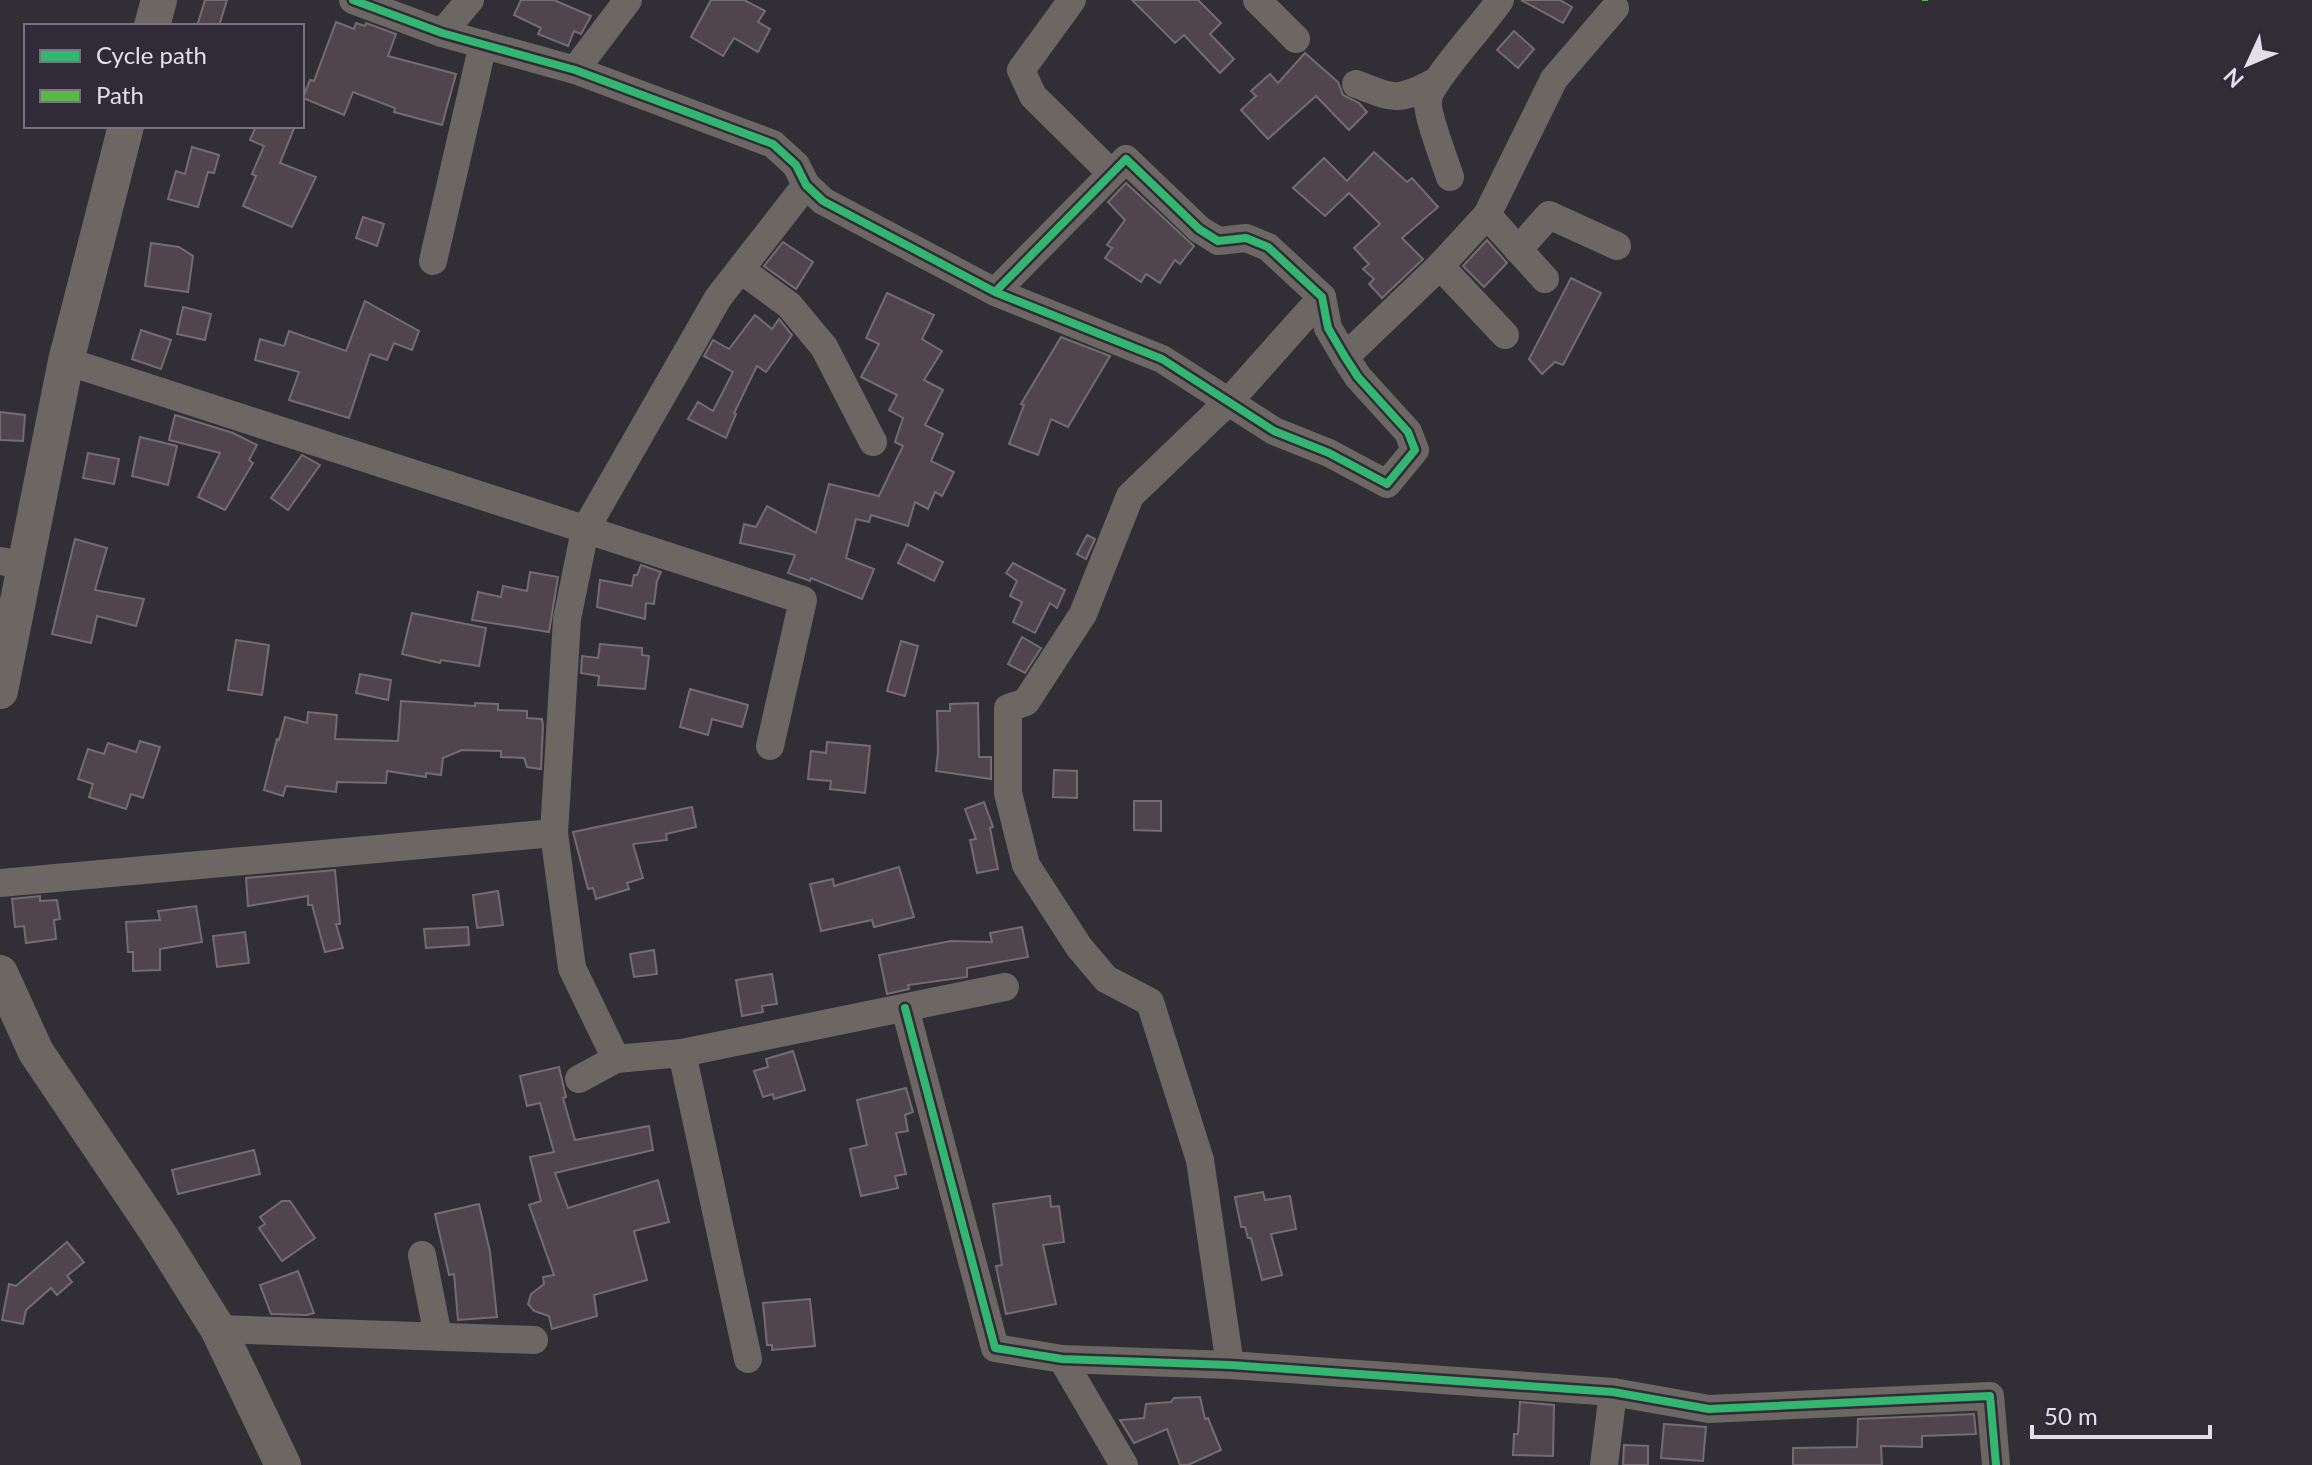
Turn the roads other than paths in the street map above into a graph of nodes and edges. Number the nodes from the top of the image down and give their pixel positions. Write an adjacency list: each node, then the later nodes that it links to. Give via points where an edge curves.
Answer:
1 (159, 0): 9 (street)
2 (353, 0): 10 (street)
3 (470, 0): 10 (street)
4 (628, 0): 13 (street)
5 (1072, 0): 17 (street, via 1021,70 1033,96)
6 (1257, 0): 11 (street)
7 (1500, 0): 14 (street)
8 (1615, 8): 20 (street, via 1554,79)
9 (153, 24)
10 (442, 33): 12 (street)
11 (1296, 39)
12 (483, 44): 13 (street); 23 (street)
13 (575, 70): 19 (street, via 773,144 796,165)
14 (1435, 82): 15 (street, via 1392,98); 18 (street, via 1427,101)
15 (1356, 84)
16 (125, 128): 31 (street)
17 (1111, 173): 27 (street); 28 (street, via 1126,159 1199,229 1218,241 1246,238 1268,247)
18 (1450, 177)
19 (806, 185): 25 (street); 27 (street, via 823,201)
20 (1487, 215): 22 (street); 24 (street)
21 (1617, 246): 22 (street, via 1549,215)
22 (1518, 250): 26 (street)
23 (433, 261)
24 (1440, 266): 29 (street); 30 (street)
25 (741, 270): 33 (street, via 789,305 824,347); 34 (street, via 718,298)
26 (1545, 279)
27 (995, 292): 32 (street, via 1162,359)
28 (1322, 297): 30 (street, via 1328,328); 32 (street)
29 (1505, 335)
30 (1345, 357): 32 (street, via 1408,432 1415,450 1387,484 1274,431)
31 (66, 361): 34 (street); 35 (street)
32 (1228, 402): 52 (street, via 1130,496 1083,614 1026,702 1008,708 1008,793 1026,865 1079,947 1106,979 1150,1002 1200,1160)
33 (873, 442)
34 (585, 530): 37 (street, via 803,600); 38 (street, via 567,619)
35 (13, 563): 36 (street)
36 (0, 691)
37 (770, 746)
38 (554, 833): 39 (street); 44 (street, via 572,968)
39 (0, 883)
40 (0, 973): 47 (street, via 36,1052)
41 (1005, 987): 42 (street)
42 (905, 1008): 43 (street); 51 (street, via 995,1348)
43 (682, 1053): 44 (street); 50 (street)
44 (616, 1059): 45 (street)
45 (579, 1079)
46 (422, 1255): 48 (street)
47 (218, 1329): 48 (street); 54 (street)
48 (438, 1336): 49 (street)
49 (534, 1340)
50 (748, 1359)
51 (1062, 1359): 52 (street); 55 (street)
52 (1230, 1365): 53 (street)
53 (1613, 1392): 56 (street); 57 (street, via 1709,1409 1990,1396)
54 (283, 1465)
55 (1124, 1465)
56 (1604, 1465)
57 (1996, 1465)

